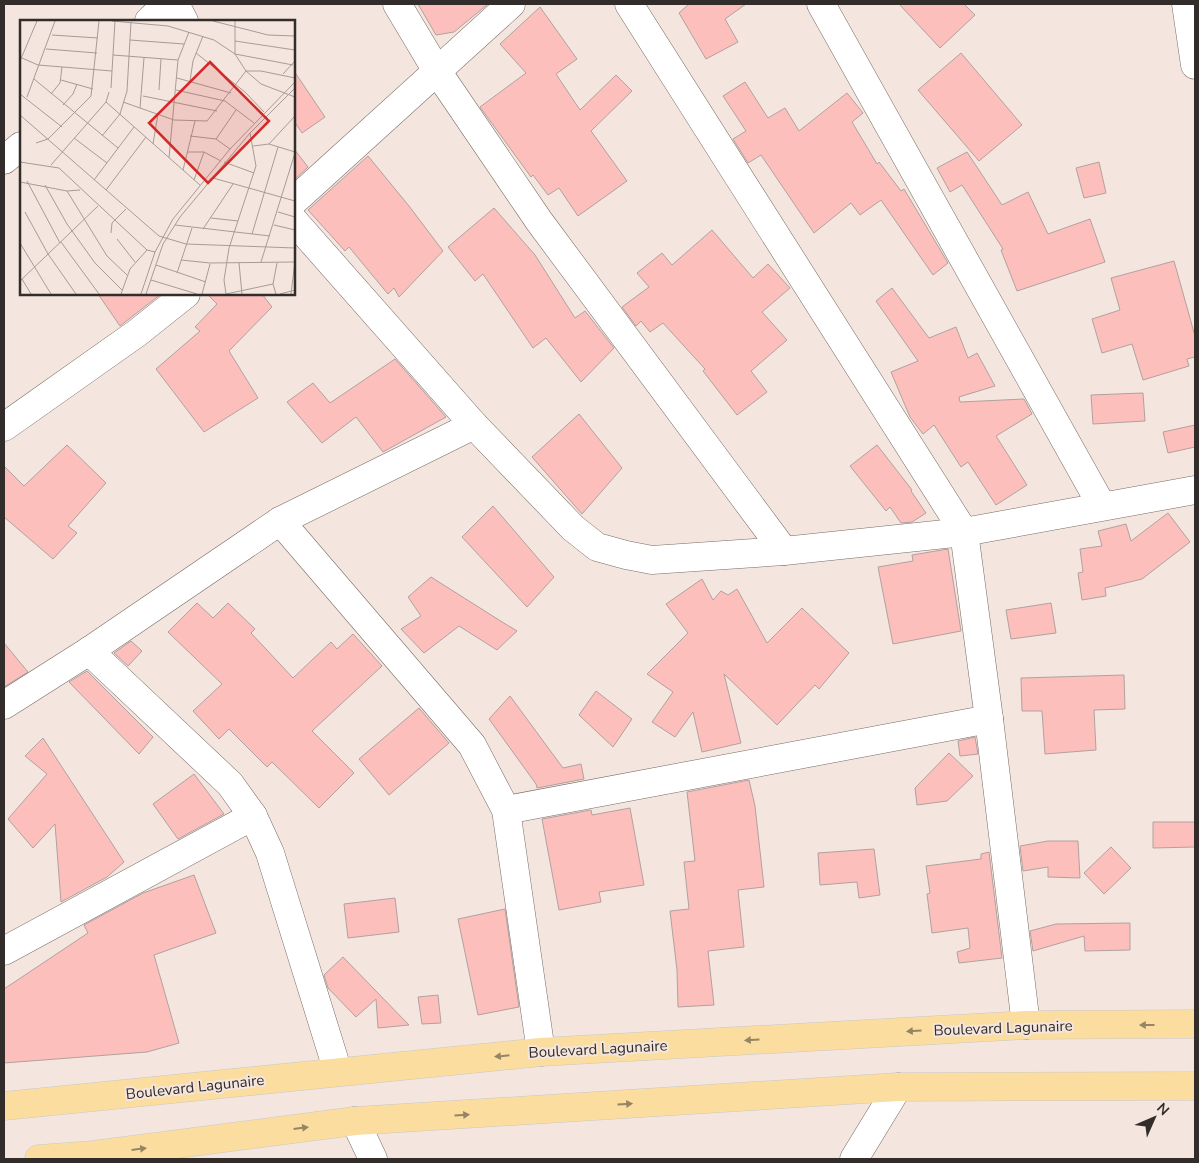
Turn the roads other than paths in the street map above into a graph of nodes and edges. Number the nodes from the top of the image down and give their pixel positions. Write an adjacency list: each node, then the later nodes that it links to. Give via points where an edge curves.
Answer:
1 (166, 4): 8 (street)
2 (175, 4): 9 (street)
3 (397, 4): 11 (street)
4 (511, 4): 11 (street)
5 (629, 4): 22 (street)
6 (821, 4): 20 (street)
7 (1186, 4): 10 (street)
8 (150, 20)
9 (183, 20)
10 (1195, 65)
11 (437, 71): 14 (street); 23 (street, via 539,221)
12 (20, 147): 13 (street)
13 (4, 160)
14 (295, 200)
15 (295, 222): 17 (street)
16 (185, 295): 18 (street, via 137,333)
17 (474, 425): 21 (street); 23 (street, via 573,528 597,547 652,560)
18 (4, 426)
19 (1195, 490): 20 (street)
20 (1102, 506): 22 (street)
21 (280, 521): 24 (street); 27 (street, via 472,744)
22 (964, 532): 23 (street); 26 (street)
23 (784, 551)
24 (89, 651): 25 (street); 28 (street, via 230,784)
25 (4, 705)
26 (989, 719): 27 (street); 31 (street)
27 (506, 810): 32 (street)
28 (253, 816): 29 (street); 33 (street, via 270,853)
29 (4, 951)
30 (1195, 1024): 31 (main road, Boulevard Lagunaire, one-way to 31)
31 (1026, 1025): 32 (main road, Boulevard Lagunaire, one-way to 32)
32 (541, 1052): 33 (main road, Boulevard Lagunaire, one-way to 33)
33 (338, 1072): 36 (main road, Boulevard Lagunaire)
34 (1195, 1086): 35 (main road)
35 (898, 1087): 37 (main road, one-way to 35); 41 (street)
36 (4, 1106)
37 (355, 1121): 38 (main road, one-way to 37); 40 (street)
38 (95, 1157): 39 (main road)
39 (39, 1159)
40 (373, 1159)
41 (854, 1159)

